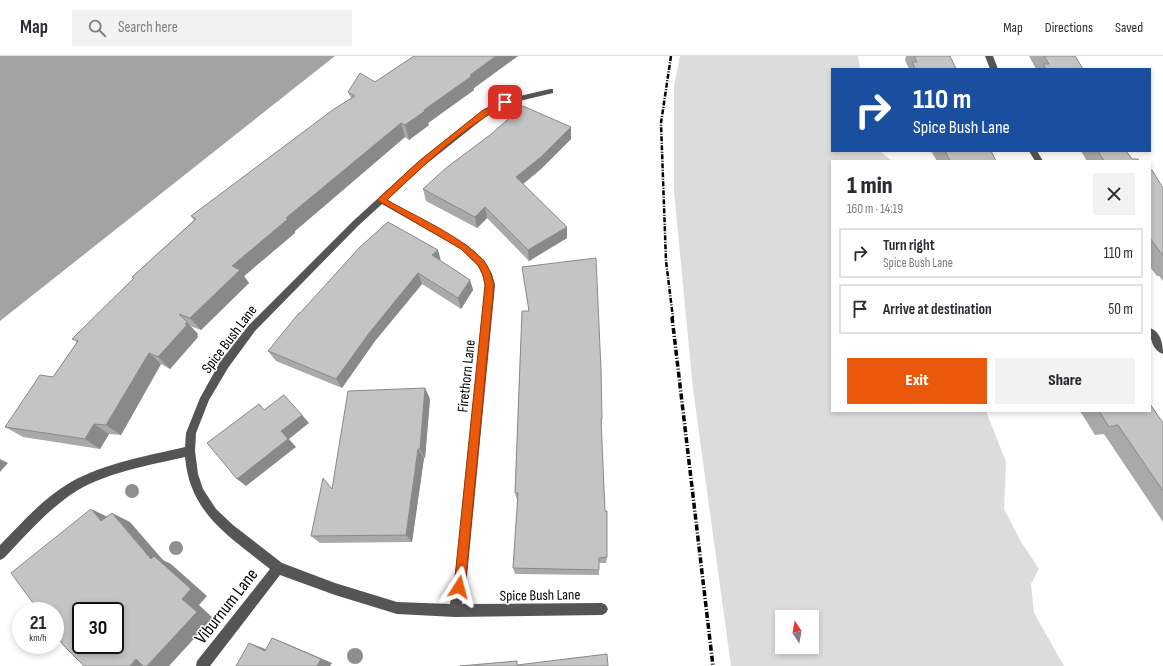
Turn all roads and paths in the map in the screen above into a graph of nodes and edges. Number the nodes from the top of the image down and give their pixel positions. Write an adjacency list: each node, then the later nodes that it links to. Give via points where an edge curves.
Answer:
1 (989, 56): 2 (street)
2 (994, 68)
3 (550, 91): 4 (street, Spice Bush Lane, via 505,102 486,112 422,163)
4 (381, 200): 7 (street, Spice Bush Lane, via 252,328 224,365 205,398 191,433); 11 (street, Firethorn Lane, via 464,247 481,263 490,285 462,576)
5 (1151, 333): 6 (street)
6 (1163, 350)
7 (190, 451): 8 (street, via 122,468 75,486 43,510); 9 (street, Spice Bush Lane, via 192,474 198,492 212,513)
8 (0, 554)
9 (278, 568): 11 (street, Spice Bush Lane, via 397,608); 12 (street, Viburnum Lane)
10 (602, 609): 11 (street, Spice Bush Lane)
11 (455, 611)
12 (202, 666)

